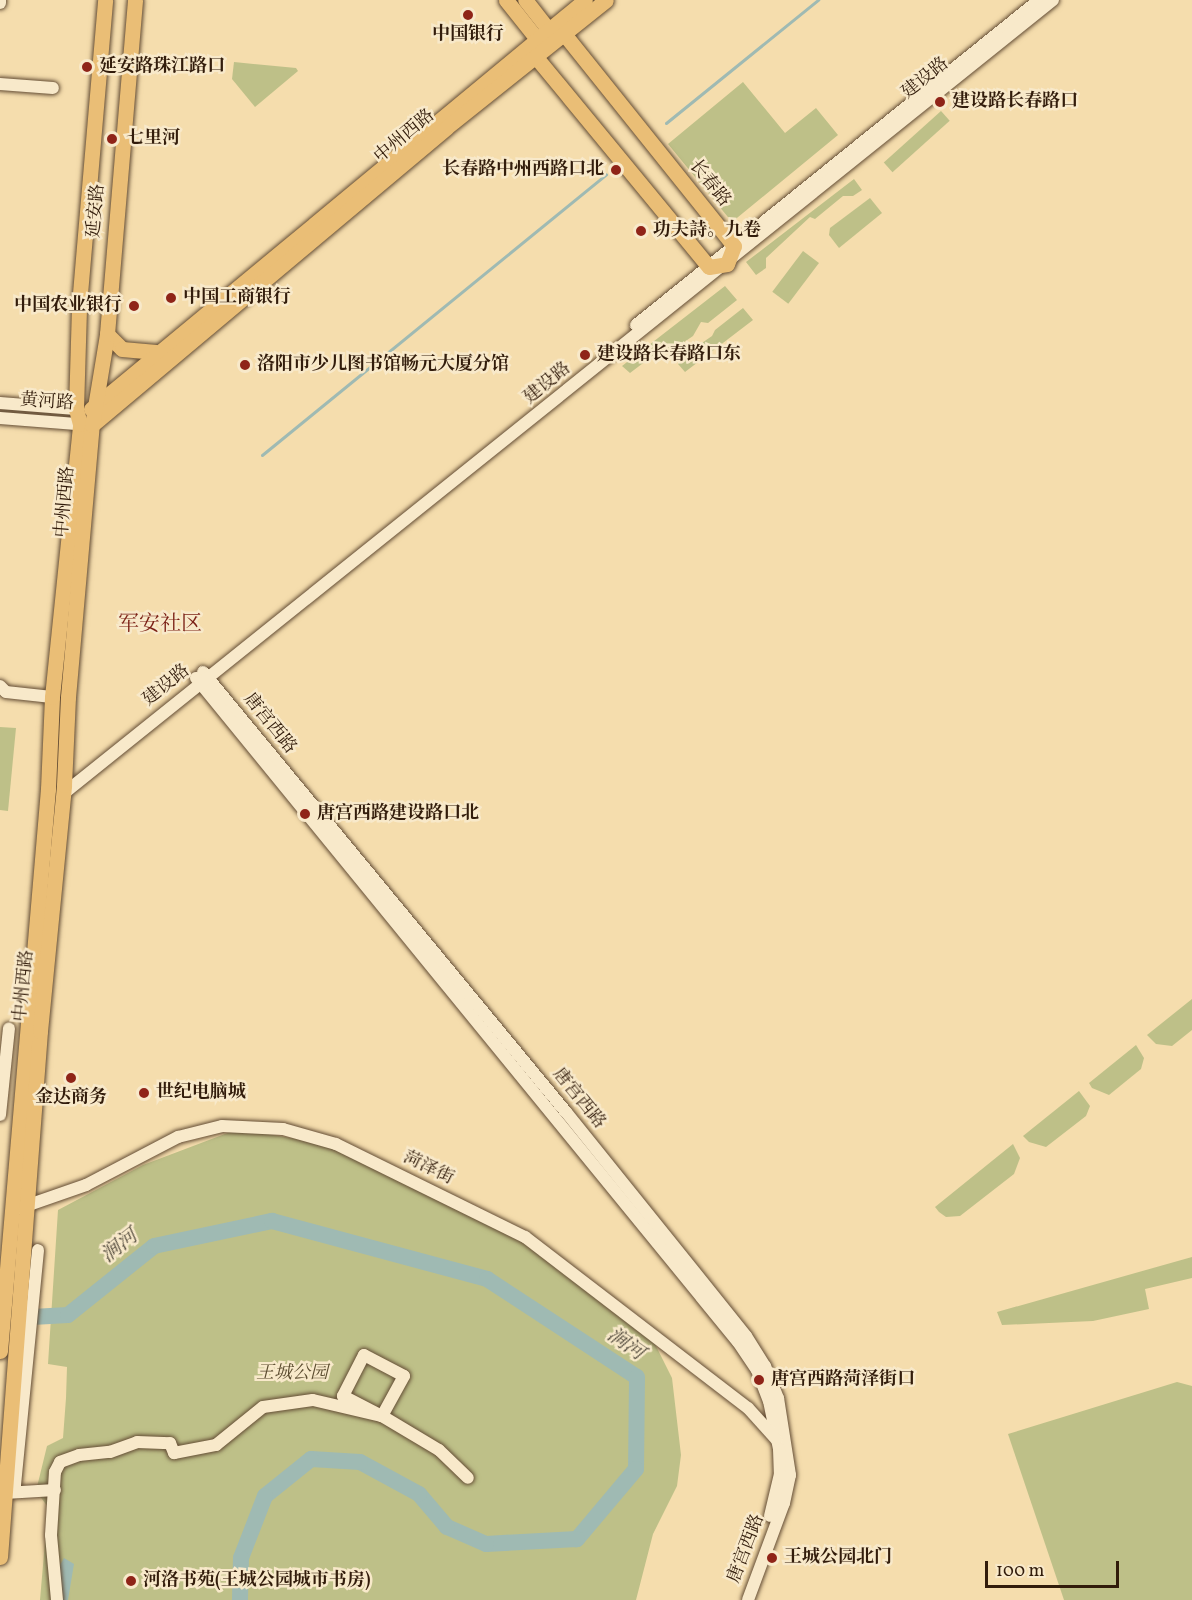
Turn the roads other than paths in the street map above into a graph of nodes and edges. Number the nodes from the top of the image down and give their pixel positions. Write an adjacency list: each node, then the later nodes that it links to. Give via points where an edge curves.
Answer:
1 (105, 0): 22 (main road, 延安路, via 80,305)
2 (135, 0): 17 (main road, 延安路)
3 (506, 0): 9 (main road)
4 (525, 0): 9 (main road)
5 (585, 0): 9 (main road, 中州西路)
6 (606, 0): 10 (main road, 中州西路)
7 (1039, 0): 14 (street, 建设路)
8 (1053, 0): 15 (street, 建设路)
9 (543, 34): 10 (main road); 11 (main road); 18 (main road, 中州西路)
10 (564, 34): 11 (main road, 中州西路); 14 (main road, 长春路)
11 (535, 56): 16 (main road); 22 (main road, 中州西路)
12 (0, 84): 13 (street)
13 (53, 88)
14 (734, 246): 15 (main road); 16 (street, 建设路)
15 (727, 264): 16 (main road); 23 (street, 建设路)
16 (709, 267): 23 (street, 建设路)
17 (107, 334): 18 (main road, via 122,349); 20 (main road, 延安路)
18 (156, 352): 20 (main road, 中州西路)
19 (0, 403): 22 (street, 黄河路)
20 (94, 409): 22 (main road)
21 (0, 418): 22 (street, 黄河路)
22 (83, 419): 25 (main road, 中州西路); 26 (main road, 中州西路, via 68,698)
23 (201, 677): 26 (street, 建设路); 34 (street, 唐宫西路, via 738,1342 757,1370 769,1401); 41 (street, 唐宫西路, via 566,1112 746,1336 765,1366 778,1398 790,1474 784,1503)
24 (0, 686): 25 (street, via 6,692)
25 (52, 697): 26 (main road, 中州西路)
26 (59, 789): 28 (main road, 中州西路)
27 (4, 1028): 28 (street); 29 (street)
28 (32, 1030): 30 (main road, 中州西路)
29 (0, 1115)
30 (18, 1208): 31 (main road, 中州西路); 31 (main road, 中州西路); 34 (street, 菏泽街, via 86,1185 178,1137 222,1126 283,1129 336,1144 525,1237 748,1408)
31 (16, 1241): 32 (main road); 37 (main road, via 19,1392)
32 (0, 1351)
33 (382, 1416): 33 (street, via 404,1376 364,1355 343,1396); 35 (street, via 439,1449); 36 (street, via 313,1400 283,1402 263,1407 216,1445 174,1453 170,1443 137,1442 60,1462)
34 (776, 1439): 40 (street, 唐宫西路, via 780,1474 775,1503 744,1582)
35 (468, 1478)
36 (55, 1490): 37 (street); 39 (street, via 51,1535)
37 (3, 1491): 38 (main road)
38 (0, 1557)
39 (57, 1600)
40 (742, 1600)
41 (748, 1600)

